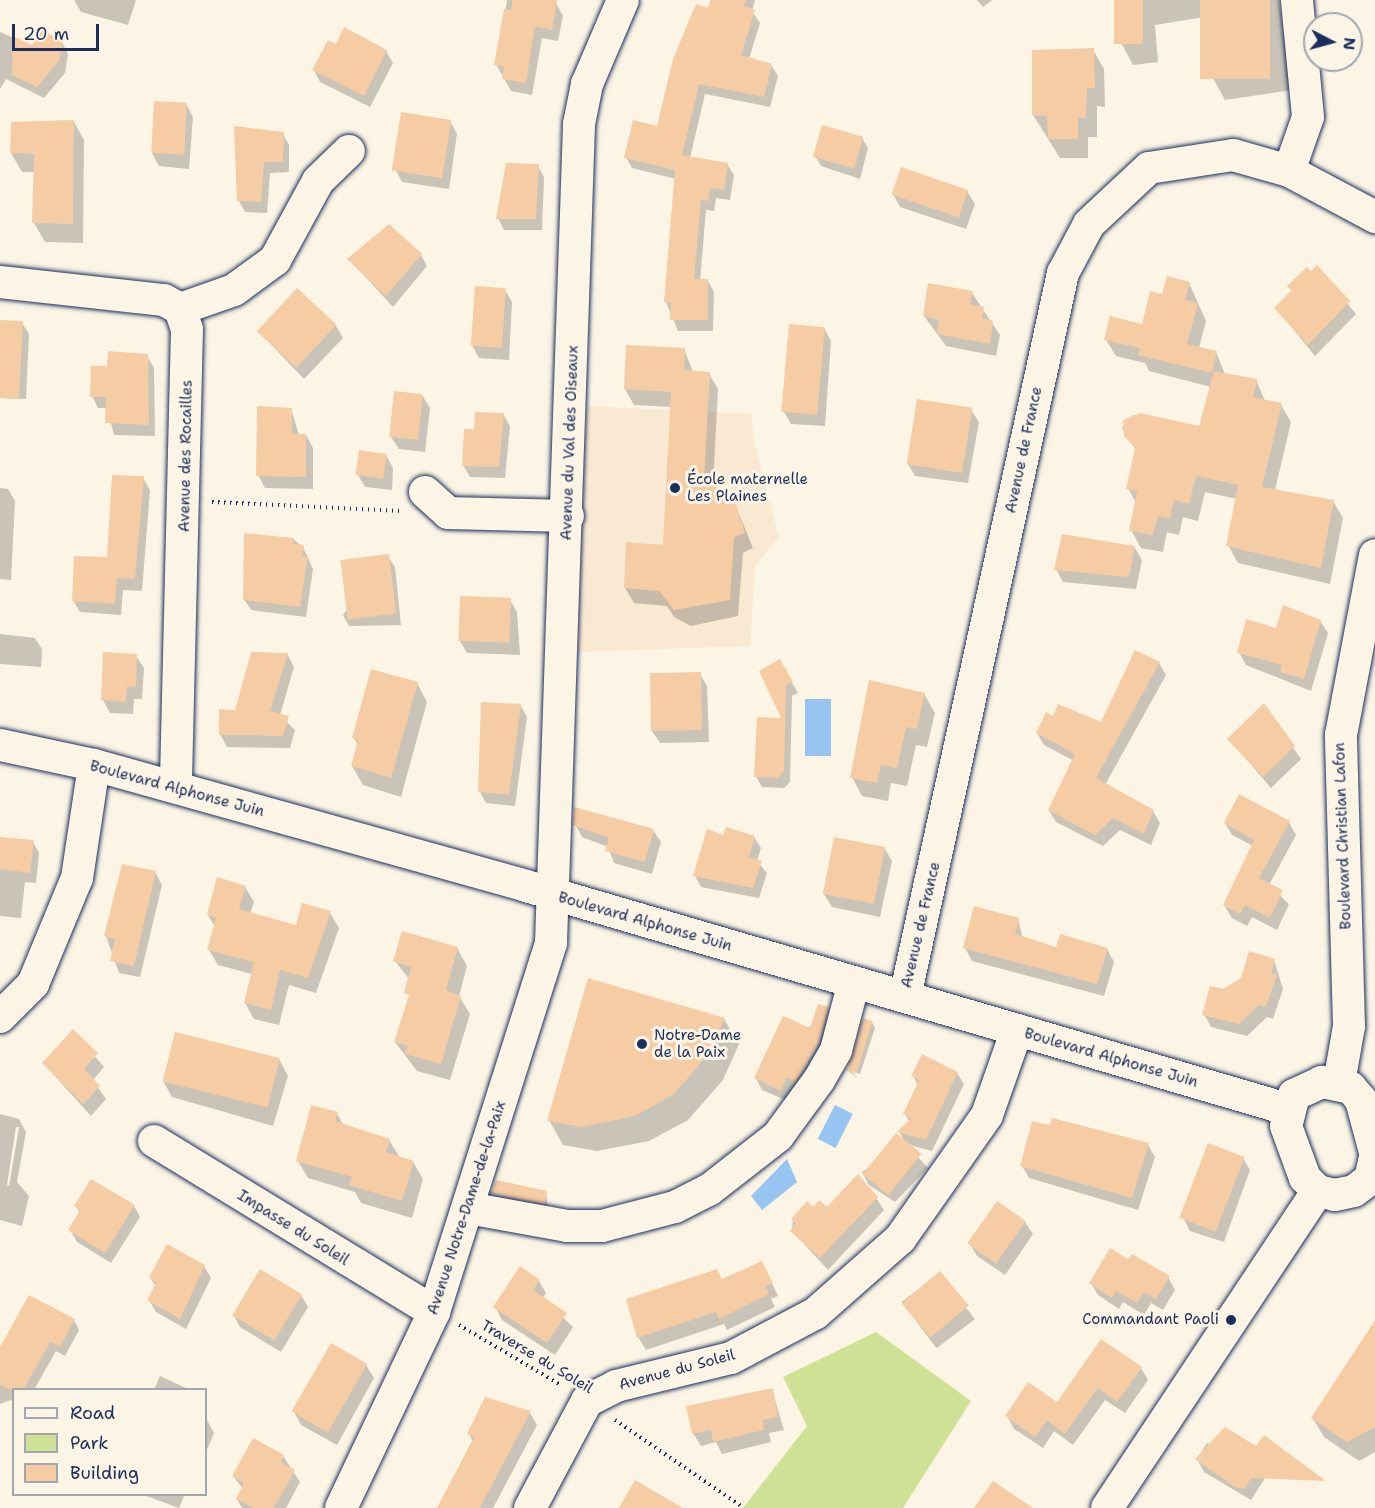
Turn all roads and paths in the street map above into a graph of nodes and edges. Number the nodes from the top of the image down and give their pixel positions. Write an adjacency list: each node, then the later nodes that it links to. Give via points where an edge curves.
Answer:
1 (623, 0): 11 (street, Avenue du Val des Oiseaux, via 587,84 579,124)
2 (1297, 0): 4 (street, via 1308,117)
3 (350, 151): 7 (street, via 318,181 275,260 234,290)
4 (1289, 171): 5 (street, Avenue de France); 18 (street, Avenue de France, via 1233,155 1149,168 1089,224 1063,273)
5 (1375, 217)
6 (0, 282): 7 (street, via 164,300)
7 (180, 309): 9 (street, Avenue des Rocailles, via 187,339)
8 (425, 492): 10 (street)
9 (185, 501): 10 (path); 15 (street, Avenue des Rocailles)
10 (448, 513): 11 (street)
11 (568, 516): 16 (street, Avenue du Val des Oiseaux)
12 (1375, 555): 21 (street, Boulevard Christian Lafon, via 1341,735 1348,1026)
13 (0, 745): 14 (street, Boulevard Alphonse Juin)
14 (94, 765): 15 (street, Boulevard Alphonse Juin); 19 (street, via 77,878 33,984)
15 (176, 787): 16 (street, Boulevard Alphonse Juin)
16 (552, 894): 17 (street, Boulevard Alphonse Juin); 26 (street, Avenue Notre-Dame-de-la-Paix, via 551,943)
17 (854, 982): 18 (street, Boulevard Alphonse Juin); 26 (street, via 836,1050 819,1080 778,1136 709,1190 675,1207 602,1226 567,1226)
18 (905, 997): 20 (street, Boulevard Alphonse Juin)
19 (0, 1017)
20 (1017, 1030): 22 (street, Boulevard Alphonse Juin); 28 (street, Avenue du Soleil, via 987,1115 907,1229 816,1313 731,1358 616,1386)
21 (1339, 1083): 22 (street, via 1307,1085); 24 (street, via 1361,1100)
22 (1287, 1109): 25 (street, via 1286,1126 1305,1178)
23 (154, 1141): 27 (street, Impasse du Soleil)
24 (1374, 1168): 25 (street, via 1354,1191 1335,1195)
25 (1318, 1191): 32 (street)
26 (468, 1208): 27 (street, Avenue Notre-Dame-de-la-Paix)
27 (435, 1312): 28 (path, Traverse du Soleil); 29 (street, Avenue Notre-Dame-de-la-Paix)
28 (587, 1401): 30 (street); 31 (path, Traverse du Soleil)
29 (341, 1508)
30 (530, 1508)
31 (744, 1508)
32 (1107, 1508)

